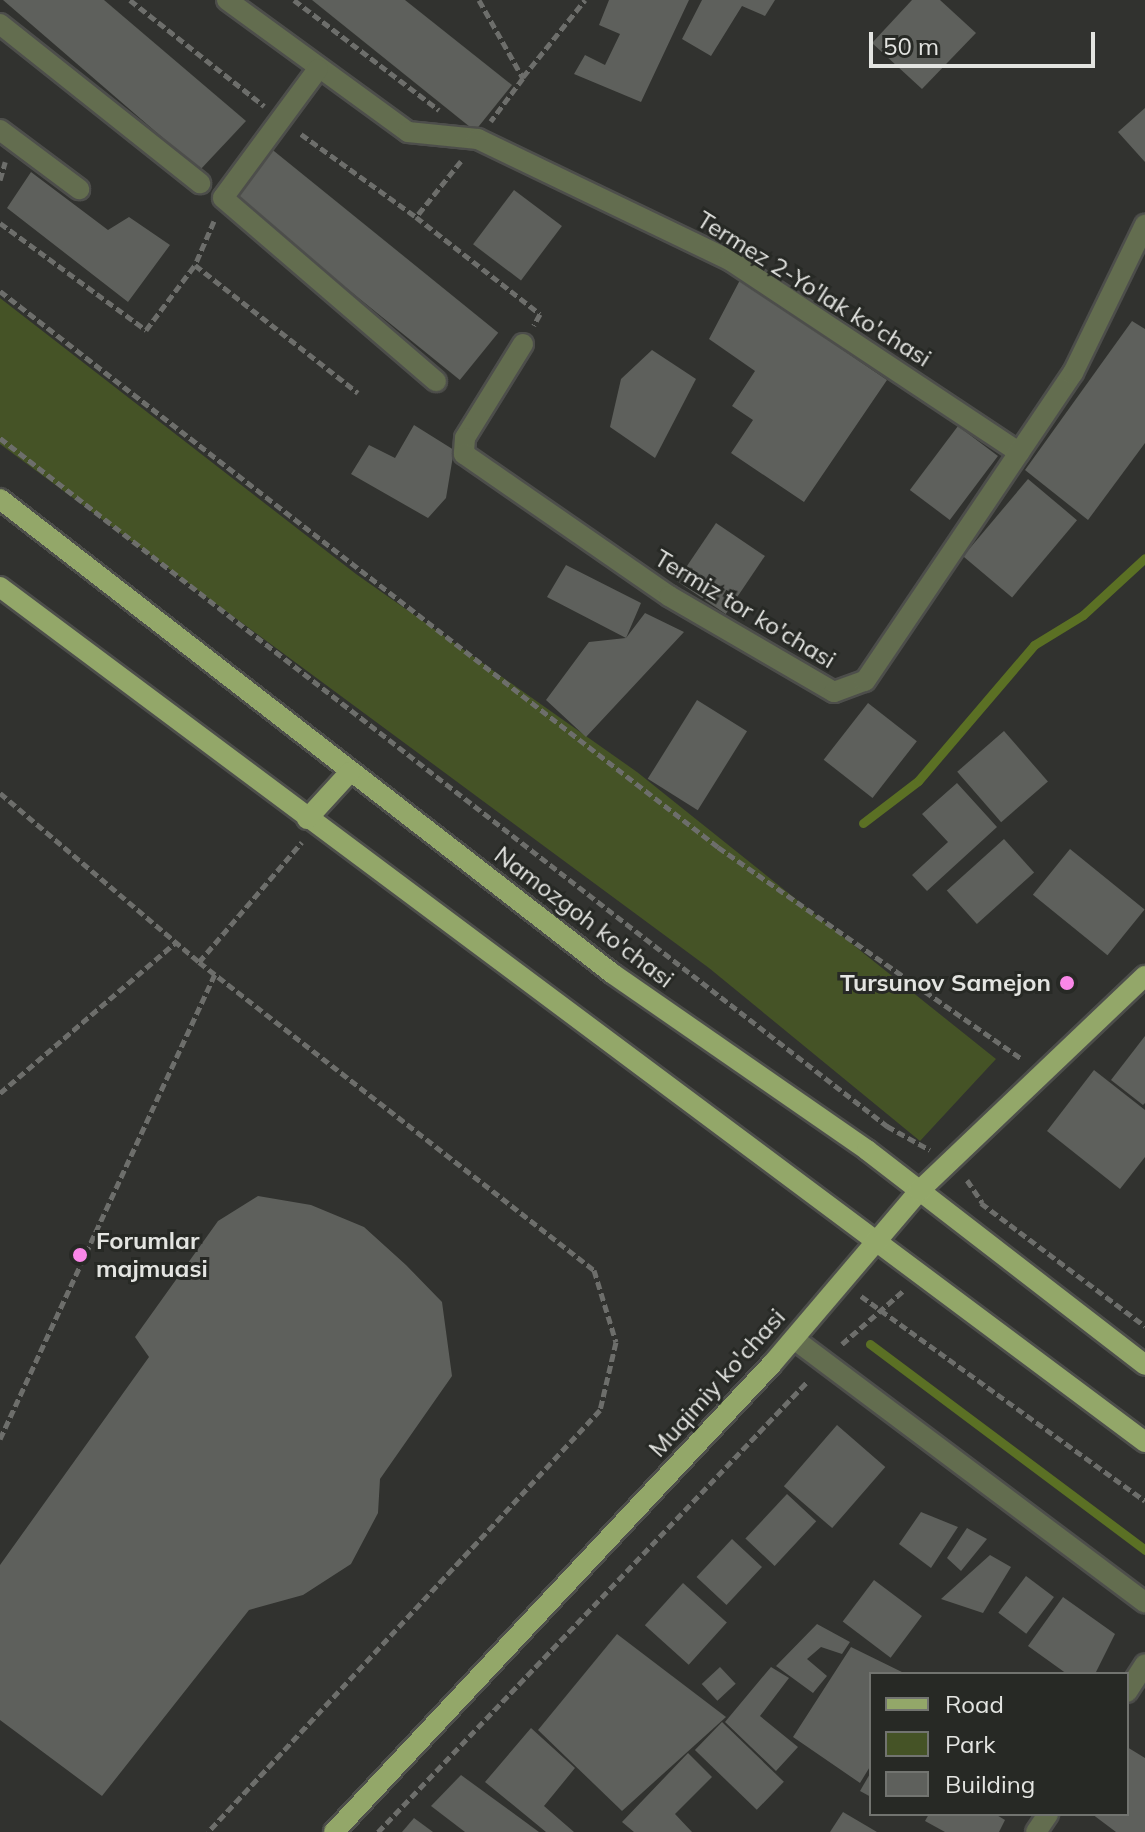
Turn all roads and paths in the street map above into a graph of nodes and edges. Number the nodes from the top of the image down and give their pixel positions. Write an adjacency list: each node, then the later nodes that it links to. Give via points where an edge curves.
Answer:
1 (227, 0): 6 (street, Termez 2-Yo'lak ko'chasi)
2 (294, 0): 9 (path)
3 (479, 0): 7 (path)
4 (585, 0): 7 (path)
5 (0, 24): 10 (street)
6 (318, 69): 9 (street, Termez 2-Yo'lak ko'chasi, via 408,132); 12 (street)
7 (523, 78): 9 (path)
8 (0, 130): 11 (street)
9 (478, 139): 17 (path, via 416,217 540,314); 21 (street, Termez 2-Yo'lak ko'chasi, via 731,261)
10 (200, 183)
11 (79, 189)
12 (223, 198): 15 (path); 18 (street)
13 (0, 223): 15 (path, via 146,330)
14 (1145, 225): 21 (street, Termiz tor ko'chasi, via 1073,373)
15 (195, 265): 19 (path)
16 (0, 291): 31 (path, via 718,847)
17 (523, 344): 21 (street, Termiz tor ko'chasi, via 465,438 464,454 679,603 834,692 865,681)
18 (436, 381)
19 (358, 393)
20 (0, 438): 33 (path, via 887,1126)
21 (1019, 452)
22 (0, 499): 24 (main road, Namozgoh ko'chasi)
23 (0, 587): 26 (main road)
24 (350, 772): 26 (main road); 34 (main road, Namozgoh ko'chasi, via 613,974)
25 (0, 793): 27 (path)
26 (312, 823): 28 (path); 37 (main road)
27 (176, 942): 28 (path); 32 (path)
28 (199, 962): 29 (path)
29 (215, 974): 45 (path); 51 (path, via 594,1270 616,1342 600,1410)
30 (1145, 976): 31 (main road, Muqimiy ko'chasi)
31 (1043, 1073): 33 (main road, Muqimiy ko'chasi)
32 (0, 1093)
33 (952, 1159): 34 (main road, Muqimiy ko'chasi); 35 (path)
34 (919, 1191): 36 (main road, Namozgoh ko'chasi); 37 (main road, Muqimiy ko'chasi)
35 (982, 1202): 36 (path); 41 (path)
36 (963, 1226): 44 (main road, Namozgoh ko'chasi)
37 (877, 1236): 38 (main road); 39 (main road, Muqimiy ko'chasi)
38 (927, 1276): 40 (path); 46 (main road)
39 (840, 1281): 40 (path); 42 (main road, Muqimiy ko'chasi)
40 (877, 1308): 43 (path); 47 (path)
41 (1145, 1326)
42 (794, 1339): 43 (street); 52 (main road, Muqimiy ko'chasi)
43 (825, 1363): 48 (street); 53 (path)
44 (1145, 1365)
45 (0, 1436)
46 (1145, 1442)
47 (1145, 1501)
48 (1145, 1603)
49 (1145, 1664): 50 (street)
50 (1129, 1689)
51 (208, 1832)
52 (334, 1832)
53 (378, 1832)

